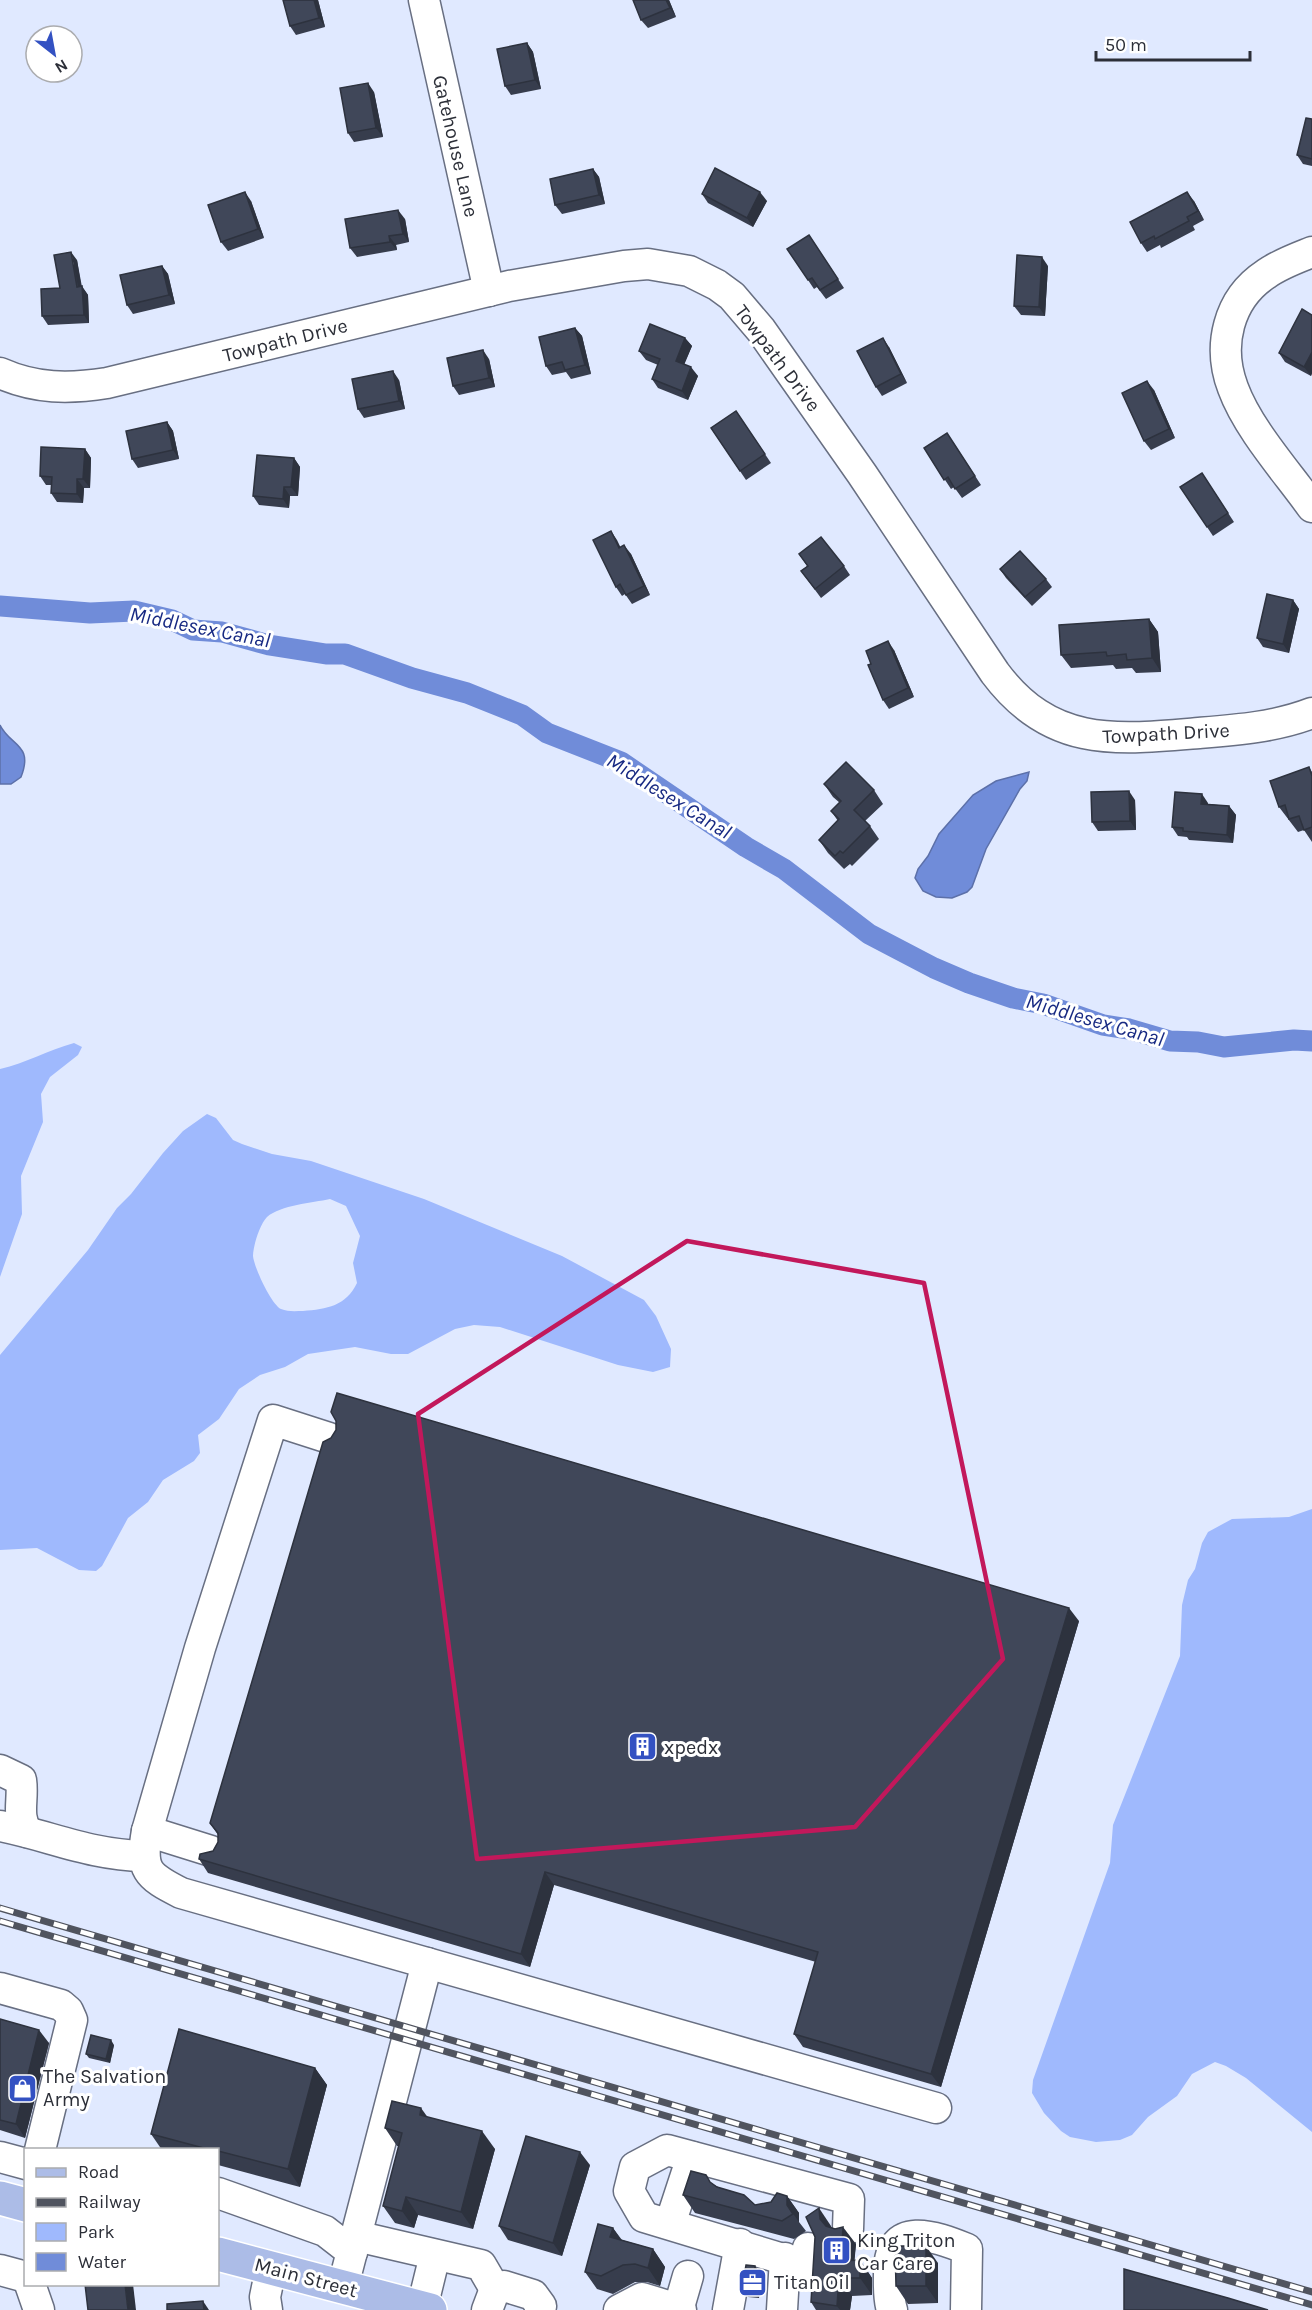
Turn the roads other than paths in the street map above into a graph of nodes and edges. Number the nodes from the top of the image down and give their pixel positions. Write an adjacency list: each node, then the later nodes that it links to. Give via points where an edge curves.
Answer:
1 (424, 0): 3 (street, Gatehouse Lane)
2 (1312, 252): 5 (street, via 1266,274 1249,289 1229,322 1226,343 1228,370 1238,400)
3 (489, 291): 4 (street, Towpath Drive, via 107,384 53,387 26,383); 6 (street, Towpath Drive, via 648,264 675,267 717,285 761,330 1003,684 1022,703 1055,725 1079,734 1119,739 1234,730)
4 (0, 373)
5 (1312, 507)
6 (1312, 713)
7 (329, 1438): 10 (street, via 273,1420 200,1648)
8 (0, 1770): 9 (street, via 21,1780 22,1823)
9 (14, 1829): 10 (street, via 102,1853)
10 (145, 1843): 11 (street); 12 (street, via 152,1877 181,1893)
11 (212, 1851)
12 (427, 1963): 14 (street); 25 (street)
13 (0, 1988): 15 (street, via 61,2005 72,2020)
14 (936, 2109)
15 (40, 2148)
16 (0, 2157): 17 (street)
17 (24, 2163)
18 (689, 2165): 22 (street); 22 (street, via 667,2150 635,2167 629,2190 644,2217); 23 (street, via 820,2205 849,2199); 24 (street, via 774,2200)
19 (219, 2193): 25 (street)
20 (0, 2198): 21 (main road)
21 (24, 2204)
22 (670, 2224): 24 (street)
23 (848, 2229)
24 (771, 2239): 35 (street); 44 (street)
25 (354, 2244): 27 (street); 33 (street)
26 (219, 2254): 28 (main road, Main Street)
27 (435, 2255): 34 (street, via 481,2265); 37 (street)
28 (271, 2268): 33 (main road, Main Street); 40 (street, via 265,2297)
29 (0, 2270): 30 (street)
30 (24, 2276)
31 (688, 2276): 38 (street)
32 (31, 2286): 39 (street)
33 (343, 2286): 36 (main road, Main Street)
34 (491, 2300): 41 (street, via 504,2286 533,2295)
35 (729, 2302)
36 (386, 2304): 37 (main road, Main Street)
37 (426, 2309)
38 (680, 2309): 43 (street, via 642,2298)
39 (39, 2310)
40 (267, 2310)
41 (540, 2310)
42 (600, 2310): 43 (street, via 602,2306)
43 (618, 2310)
44 (782, 2310)
45 (892, 2310): 46 (street, via 890,2261 898,2242 908,2237 932,2236 967,2249)
46 (966, 2310)

